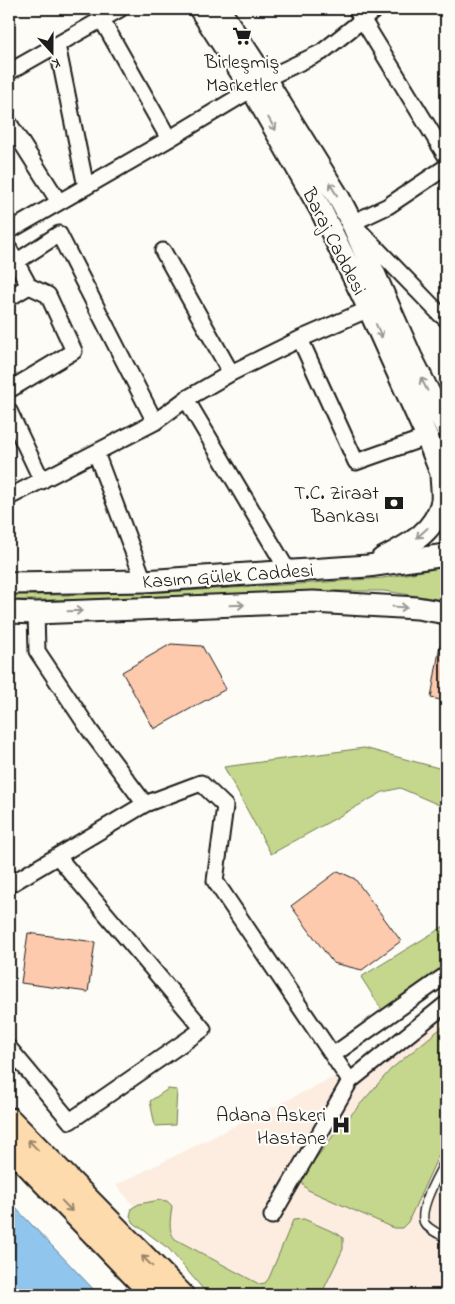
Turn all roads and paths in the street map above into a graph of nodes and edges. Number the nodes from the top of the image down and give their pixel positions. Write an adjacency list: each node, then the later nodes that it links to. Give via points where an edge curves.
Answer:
1 (120, 9): 6 (street)
2 (200, 9): 9 (main road, Baraj Caddesi)
3 (219, 9): 9 (main road, Baraj Caddesi)
4 (376, 9): 5 (street)
5 (359, 14): 9 (street, via 322,52); 12 (street)
6 (102, 20): 7 (street); 11 (street)
7 (57, 45): 8 (street); 14 (street)
8 (9, 72)
9 (258, 84): 11 (street); 16 (main road, Baraj Caddesi, one-way to 9, via 339,198); 22 (main road, Baraj Caddesi, one-way to 22)
10 (9, 123): 15 (street)
11 (169, 139): 14 (street)
12 (446, 156)
13 (446, 167): 16 (street, via 388,206)
14 (86, 187): 15 (street)
15 (59, 202): 17 (street)
16 (352, 222): 23 (street); 30 (main road, Baraj Caddesi, one-way to 16, via 411,358)
17 (9, 231)
18 (164, 251): 25 (street)
19 (12, 256): 20 (street); 29 (street, via 59,234)
20 (29, 286): 21 (street); 26 (street, via 48,295 74,351)
21 (9, 298)
22 (369, 309): 24 (street); 31 (main road, Baraj Caddesi, one-way to 31)
23 (446, 319)
24 (300, 339): 25 (street); 31 (street, via 356,462)
25 (232, 373): 27 (street)
26 (9, 390)
27 (186, 399): 29 (street); 38 (street)
28 (9, 412): 34 (street)
29 (155, 422): 32 (street)
30 (446, 427)
31 (427, 437): 33 (main road, Baraj Caddesi)
32 (96, 453): 34 (street); 39 (street)
33 (444, 480): 37 (main road, Baraj Caddesi, one-way to 37, via 442,501 433,524 412,542)
34 (42, 481): 35 (street)
35 (9, 497)
36 (446, 555): 37 (main road, Kasım Gülek Caddesi)
37 (368, 566): 38 (main road, Kasım Gülek Caddesi)
38 (288, 571): 39 (main road, Kasım Gülek Caddesi)
39 (144, 581): 40 (main road, Kasım Gülek Caddesi)
40 (9, 583)
41 (9, 612): 42 (main road, Kasım Gülek Caddesi)
42 (36, 613): 43 (main road, Kasım Gülek Caddesi, one-way to 43, via 313,602 417,608); 44 (street, via 37,652)
43 (446, 613)
44 (145, 804): 45 (street); 50 (street, via 201,783 225,806 215,881)
45 (58, 857): 46 (street); 49 (street, via 203,1029 70,1121)
46 (9, 885)
47 (446, 975): 50 (street)
48 (446, 1004): 51 (street)
49 (9, 1048)
50 (333, 1055): 51 (street)
51 (350, 1081): 55 (street)
52 (9, 1120): 58 (main road, one-way to 52)
53 (9, 1145): 57 (main road, one-way to 57)
54 (446, 1160): 56 (lane, via 428,1194 424,1213 424,1222)
55 (272, 1216)
56 (446, 1238)
57 (154, 1295)
58 (181, 1295)

